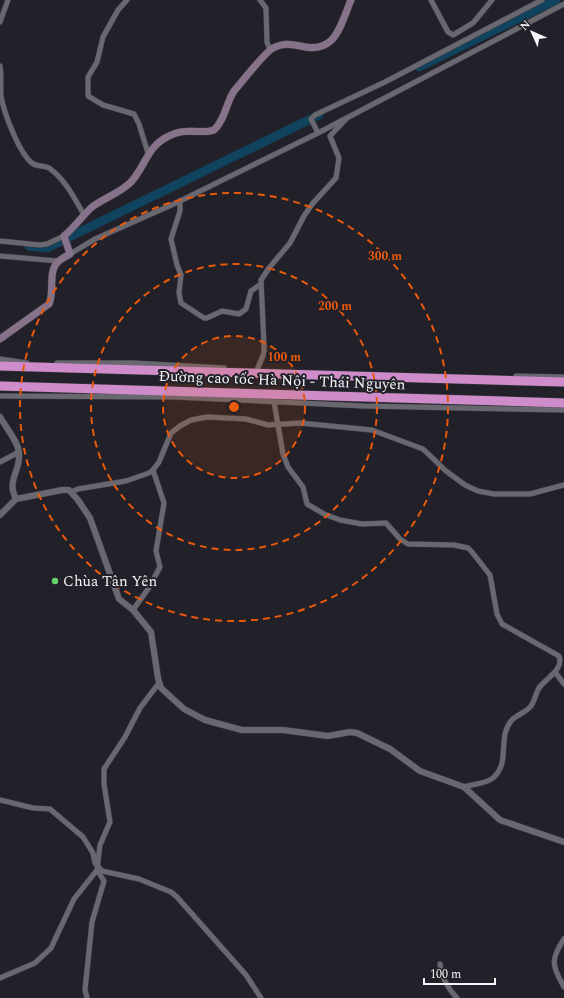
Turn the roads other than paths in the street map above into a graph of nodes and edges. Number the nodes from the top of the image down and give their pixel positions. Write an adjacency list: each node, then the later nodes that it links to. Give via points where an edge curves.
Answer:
1 (8, 0): 9 (street)
2 (127, 0): 14 (street, via 118,10 103,37 97,62 88,77 88,96 103,105 134,114)
3 (260, 0): 10 (street, via 267,13 267,42)
4 (351, 0): 10 (main road, via 337,34 327,45 308,48 289,44)
5 (431, 0): 6 (street, via 448,32 454,35 473,23)
6 (492, 0)
7 (542, 0): 13 (street, via 315,115 311,120)
8 (564, 4): 12 (street)
9 (0, 22)
10 (270, 50): 14 (main road, via 229,98 223,118 214,130 176,132 157,143)
11 (0, 66): 16 (street, via 2,101 20,146 32,163 51,169 67,186)
12 (347, 116): 13 (street); 22 (street, via 330,136 339,158 336,178 313,203 290,243 263,275)
13 (317, 133): 15 (street)
14 (148, 153): 16 (main road, via 130,183)
15 (180, 201): 19 (street); 22 (street, via 180,210 171,239 175,259 182,275 179,293 182,303 204,318 222,310 239,314 246,309 251,291)
16 (84, 215): 17 (main road)
17 (64, 237): 18 (street, via 47,244); 19 (main road)
18 (0, 241)
19 (69, 252): 21 (main road)
20 (0, 256): 21 (street)
21 (58, 261): 23 (main road, via 53,272 52,298 49,304)
22 (261, 284): 26 (street, via 264,353)
23 (0, 339)
24 (0, 358): 26 (street, via 30,364 157,364)
25 (0, 366): 28 (highway, Đường cao tốc Hà Nội - Thái Nguyên)
26 (257, 370): 27 (street)
27 (564, 377)
28 (564, 382)
29 (0, 386): 32 (highway, Đường cao tốc Hà Nội - Thái Nguyên)
30 (0, 396): 31 (street, via 175,397)
31 (274, 402): 33 (street); 35 (street)
32 (564, 403)
33 (564, 410)
34 (0, 417): 36 (street)
35 (278, 425): 38 (street, via 227,418 191,420 171,433); 39 (street, via 360,428 394,437 424,449 446,471 478,491 494,494 530,494); 44 (street, via 286,462 303,487 305,501 311,508 340,520 362,524 386,523 400,539 413,546 449,544 468,548 490,575 497,614 502,624 555,653 560,659)
36 (19, 452): 37 (street); 41 (street, via 11,488)
37 (0, 462)
38 (153, 470): 40 (street, via 126,481); 43 (street, via 164,503 156,551 160,567)
39 (564, 485)
40 (71, 492): 41 (street, via 62,490); 43 (street, via 90,518 118,598)
41 (16, 499): 42 (street)
42 (0, 515)
43 (133, 610): 45 (street, via 151,632)
44 (556, 672): 46 (street); 47 (street, via 539,689 530,708 515,717 507,727 503,741 504,757 492,778)
45 (159, 683): 47 (street, via 169,697 184,709 205,720 242,730 283,730 328,736 357,733 390,749 420,771); 50 (street, via 140,708 125,738 104,769 110,822 100,845)
46 (564, 684)
47 (464, 787): 49 (street, via 500,820)
48 (0, 800): 50 (street, via 55,812 87,841)
49 (564, 842)
50 (98, 869): 53 (street, via 74,899 51,948 35,963); 55 (street, via 104,881 92,922 85,984); 56 (street, via 139,879 171,892 246,975)
51 (564, 939): 54 (street, via 556,951 553,964)
52 (440, 964): 57 (street, via 440,972)
53 (0, 978)
54 (564, 987)
55 (87, 998)
56 (261, 998)
57 (457, 998)

